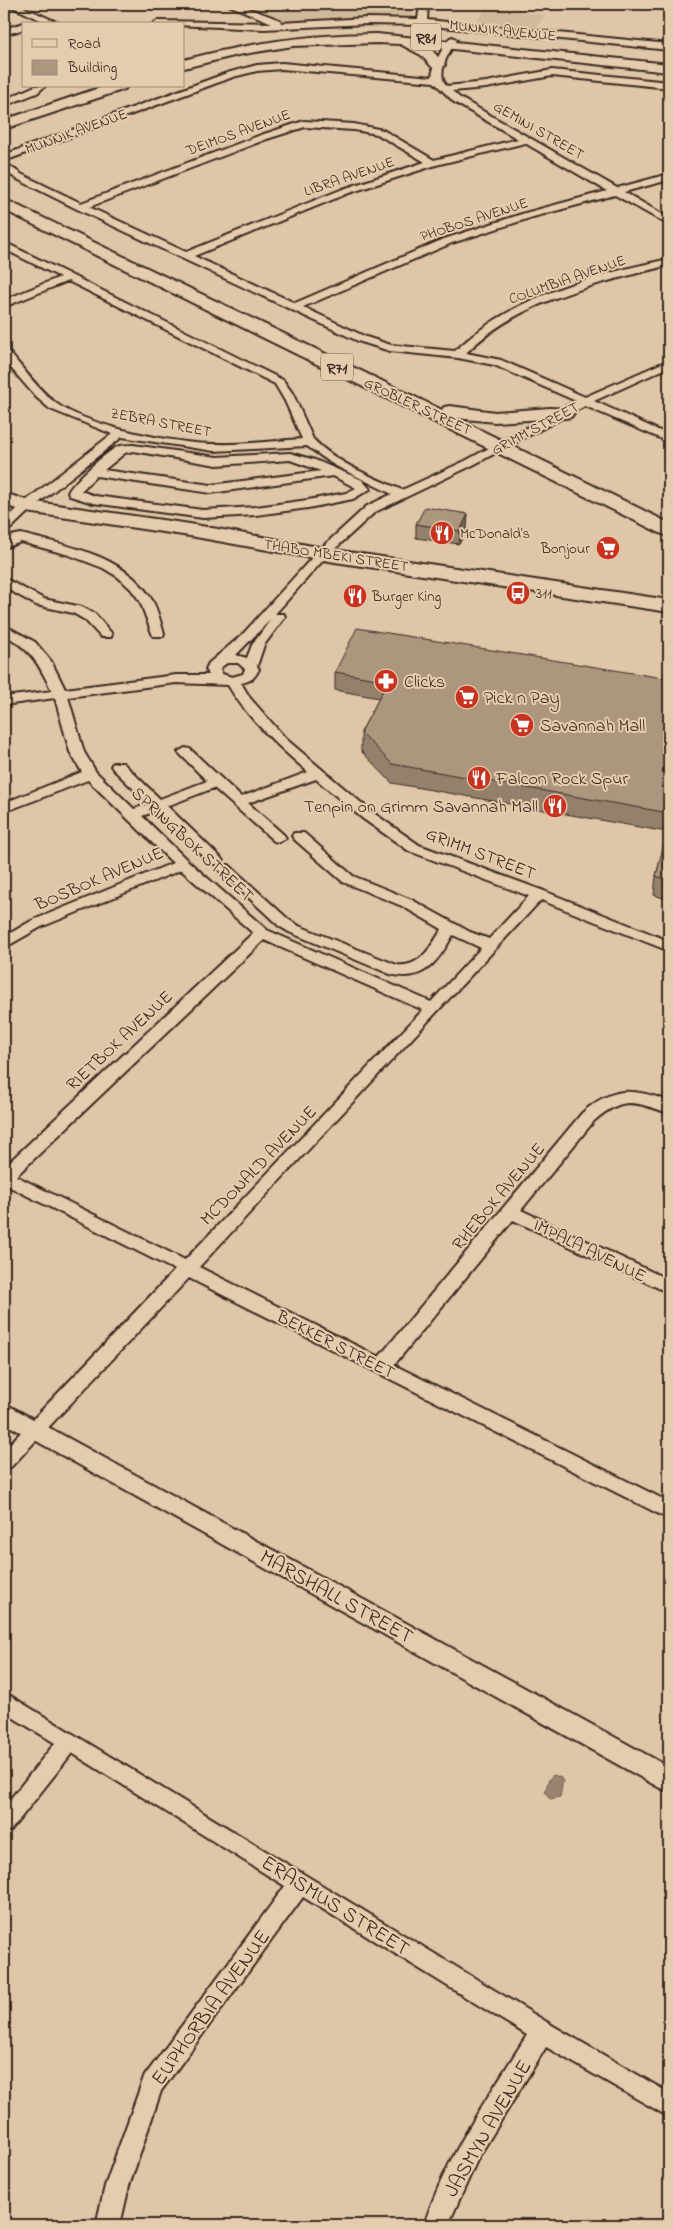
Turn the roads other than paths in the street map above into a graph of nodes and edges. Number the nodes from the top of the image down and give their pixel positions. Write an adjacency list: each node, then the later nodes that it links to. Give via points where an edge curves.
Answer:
1 (10, 4): 6 (street)
2 (230, 4): 11 (street)
3 (424, 4): 10 (street)
4 (643, 4): 5 (street)
5 (669, 7)
6 (45, 19): 7 (street); 8 (street)
7 (35, 22)
8 (52, 22)
9 (185, 22): 11 (street, MUNNIK AVENUE)
10 (422, 22): 11 (street, MUNNIK AVENUE); 16 (street, MUNNIK AVENUE)
11 (281, 25)
12 (22, 27): 13 (street)
13 (4, 32)
14 (388, 38): 18 (main road, MUNNIK AVENUE / R81); 18 (main road, via 421,48 432,57); 20 (main road, MUNNIK AVENUE / R81, via 295,42)
15 (243, 45): 17 (main road); 18 (main road, MUNNIK AVENUE / R81, via 290,38 408,35); 19 (main road, MUNNIK AVENUE / R81)
16 (669, 47)
17 (185, 51)
18 (446, 52): 21 (main road, MUNNIK AVENUE / R81); 22 (main road, MUNNIK AVENUE, via 496,50); 23 (street, via 436,71)
19 (185, 58)
20 (185, 64)
21 (669, 64)
22 (669, 68)
23 (438, 80): 28 (street, GEMINI STREET); 33 (street, MUNNIK AVENUE, via 293,67 257,68 230,75)
24 (669, 85): 28 (street, via 557,73)
25 (38, 88): 29 (street)
26 (95, 88): 30 (main road, MUNNIK AVENUE)
27 (114, 88): 30 (main road, MUNNIK AVENUE)
28 (446, 89): 32 (street, GEMINI STREET, via 462,104)
29 (4, 103)
30 (46, 109): 31 (main road, MUNNIK AVENUE)
31 (4, 125)
32 (527, 140): 34 (street, LIBRA AVENUE); 36 (street, GEMINI STREET)
33 (5, 159): 38 (street, via 18,176)
34 (433, 163): 38 (street, DEIMOS AVENUE, via 380,132 354,126 304,124); 41 (street, LIBRA AVENUE, via 331,197)
35 (669, 177): 36 (street, PHOBOS AVENUE)
36 (617, 192): 39 (street, GEMINI STREET); 45 (street, PHOBOS AVENUE, via 448,241)
37 (4, 204): 49 (main road, GROBLER STREET / R71)
38 (81, 207): 41 (street)
39 (669, 222)
40 (4, 245): 43 (street)
41 (186, 256): 45 (street)
42 (669, 262): 47 (street, COLUMBIA AVENUE, via 518,310 488,326)
43 (69, 277): 44 (street); 54 (street, via 279,382)
44 (4, 304)
45 (295, 307): 47 (street, via 362,340 382,346)
46 (4, 353): 52 (street, ZEBRA STREET, via 40,396 54,407)
47 (458, 355): 50 (street, via 497,362)
48 (669, 363): 50 (street, GRIMM STREET)
49 (375, 386): 51 (main road, via 472,416 510,418); 55 (main road, GROBLER STREET / R71)
50 (585, 401): 51 (street, GRIMM STREET); 53 (street)
51 (565, 413): 55 (street, GRIMM STREET)
52 (120, 433): 54 (street, ZEBRA STREET, via 214,448); 60 (street)
53 (669, 439)
54 (310, 442): 58 (street, via 341,464)
55 (503, 446): 58 (street, GRIMM STREET); 64 (main road, GROBLER STREET / R71)
56 (93, 472): 57 (street, via 211,489); 57 (street, via 121,450 133,448 217,461 290,456); 61 (street, via 74,490 76,495)
57 (333, 473): 61 (street, via 358,483 364,489 349,496 308,504)
58 (403, 496): 66 (street, GRIMM STREET)
59 (4, 499): 60 (main road, THABO MBEKI STREET)
60 (27, 506): 62 (street); 63 (main road, THABO MBEKI STREET)
61 (203, 514): 63 (street)
62 (4, 528)
63 (190, 530): 66 (main road, THABO MBEKI STREET)
64 (669, 530)
65 (4, 544): 70 (street, via 21,538 112,567 132,583 146,601)
66 (329, 555): 68 (main road, THABO MBEKI STREET); 72 (street, GRIMM STREET); 73 (street, GRIMM STREET, via 272,624)
67 (4, 582): 71 (street, via 40,602 77,610 90,617)
68 (669, 606)
69 (4, 629): 76 (street, SPRINGBOK STREET, via 42,656)
70 (158, 633)
71 (106, 634)
72 (219, 663): 73 (street, via 236,659); 74 (street); 75 (street, GRIMM STREET, via 213,673)
73 (250, 665): 75 (street, GRIMM STREET, via 252,672)
74 (176, 679): 75 (street); 76 (street)
75 (233, 679): 80 (street, GRIMM STREET, via 244,700 281,742)
76 (61, 695): 77 (street); 81 (street, SPRINGBOK STREET, via 77,752)
77 (4, 701)
78 (185, 752): 82 (street)
79 (118, 766): 84 (street)
80 (318, 773): 83 (street); 90 (street, GRIMM STREET, via 367,815 414,848)
81 (90, 774): 85 (street); 86 (street, SPRINGBOK STREET)
82 (216, 782): 83 (street); 84 (street)
83 (239, 802): 88 (street)
84 (158, 804): 86 (street); 91 (street, via 284,923 395,970 413,972 421,967)
85 (4, 808)
86 (132, 815): 89 (street, SPRINGBOK STREET)
87 (299, 836): 91 (street, via 348,879 407,903)
88 (279, 838)
89 (183, 864): 92 (street, SPRINGBOK STREET); 93 (street, BOSBOK AVENUE, via 36,924)
90 (539, 894): 94 (street, MCDONALD AVENUE); 95 (street, GRIMM STREET)
91 (451, 927): 94 (street)
92 (262, 933): 96 (street, SPRINGBOK STREET); 98 (street, RIETBOK AVENUE)
93 (4, 943)
94 (491, 946): 96 (street, MCDONALD AVENUE)
95 (669, 946)
96 (433, 1010): 100 (street, MCDONALD AVENUE)
97 (669, 1107): 99 (street, RHEBOK AVENUE, via 636,1097 607,1102 588,1117)
98 (4, 1177): 100 (street, BEKKER STREET)
99 (511, 1212): 101 (street, IMPALA AVENUE); 102 (street, RHEBOK AVENUE)
100 (187, 1268): 102 (street, BEKKER STREET); 104 (street, MCDONALD AVENUE)
101 (669, 1287)
102 (382, 1367): 106 (street, BEKKER STREET)
103 (4, 1412): 104 (street, MARSHALL STREET)
104 (34, 1429): 105 (street, MCDONALD AVENUE); 109 (street, MARSHALL STREET)
105 (4, 1462)
106 (669, 1511)
107 (4, 1701): 108 (street, ERASMUS STREET)
108 (69, 1742): 110 (street); 111 (street, ERASMUS STREET)
109 (669, 1780)
110 (4, 1823)
111 (300, 1882): 112 (street, ERASMUS STREET); 114 (street, EUPHORBIA AVENUE, via 152,2085 117,2186)
112 (542, 2032): 113 (street, ERASMUS STREET); 115 (street, JASMYN AVENUE, via 468,2153)
113 (669, 2106)
114 (108, 2225)
115 (436, 2225)

